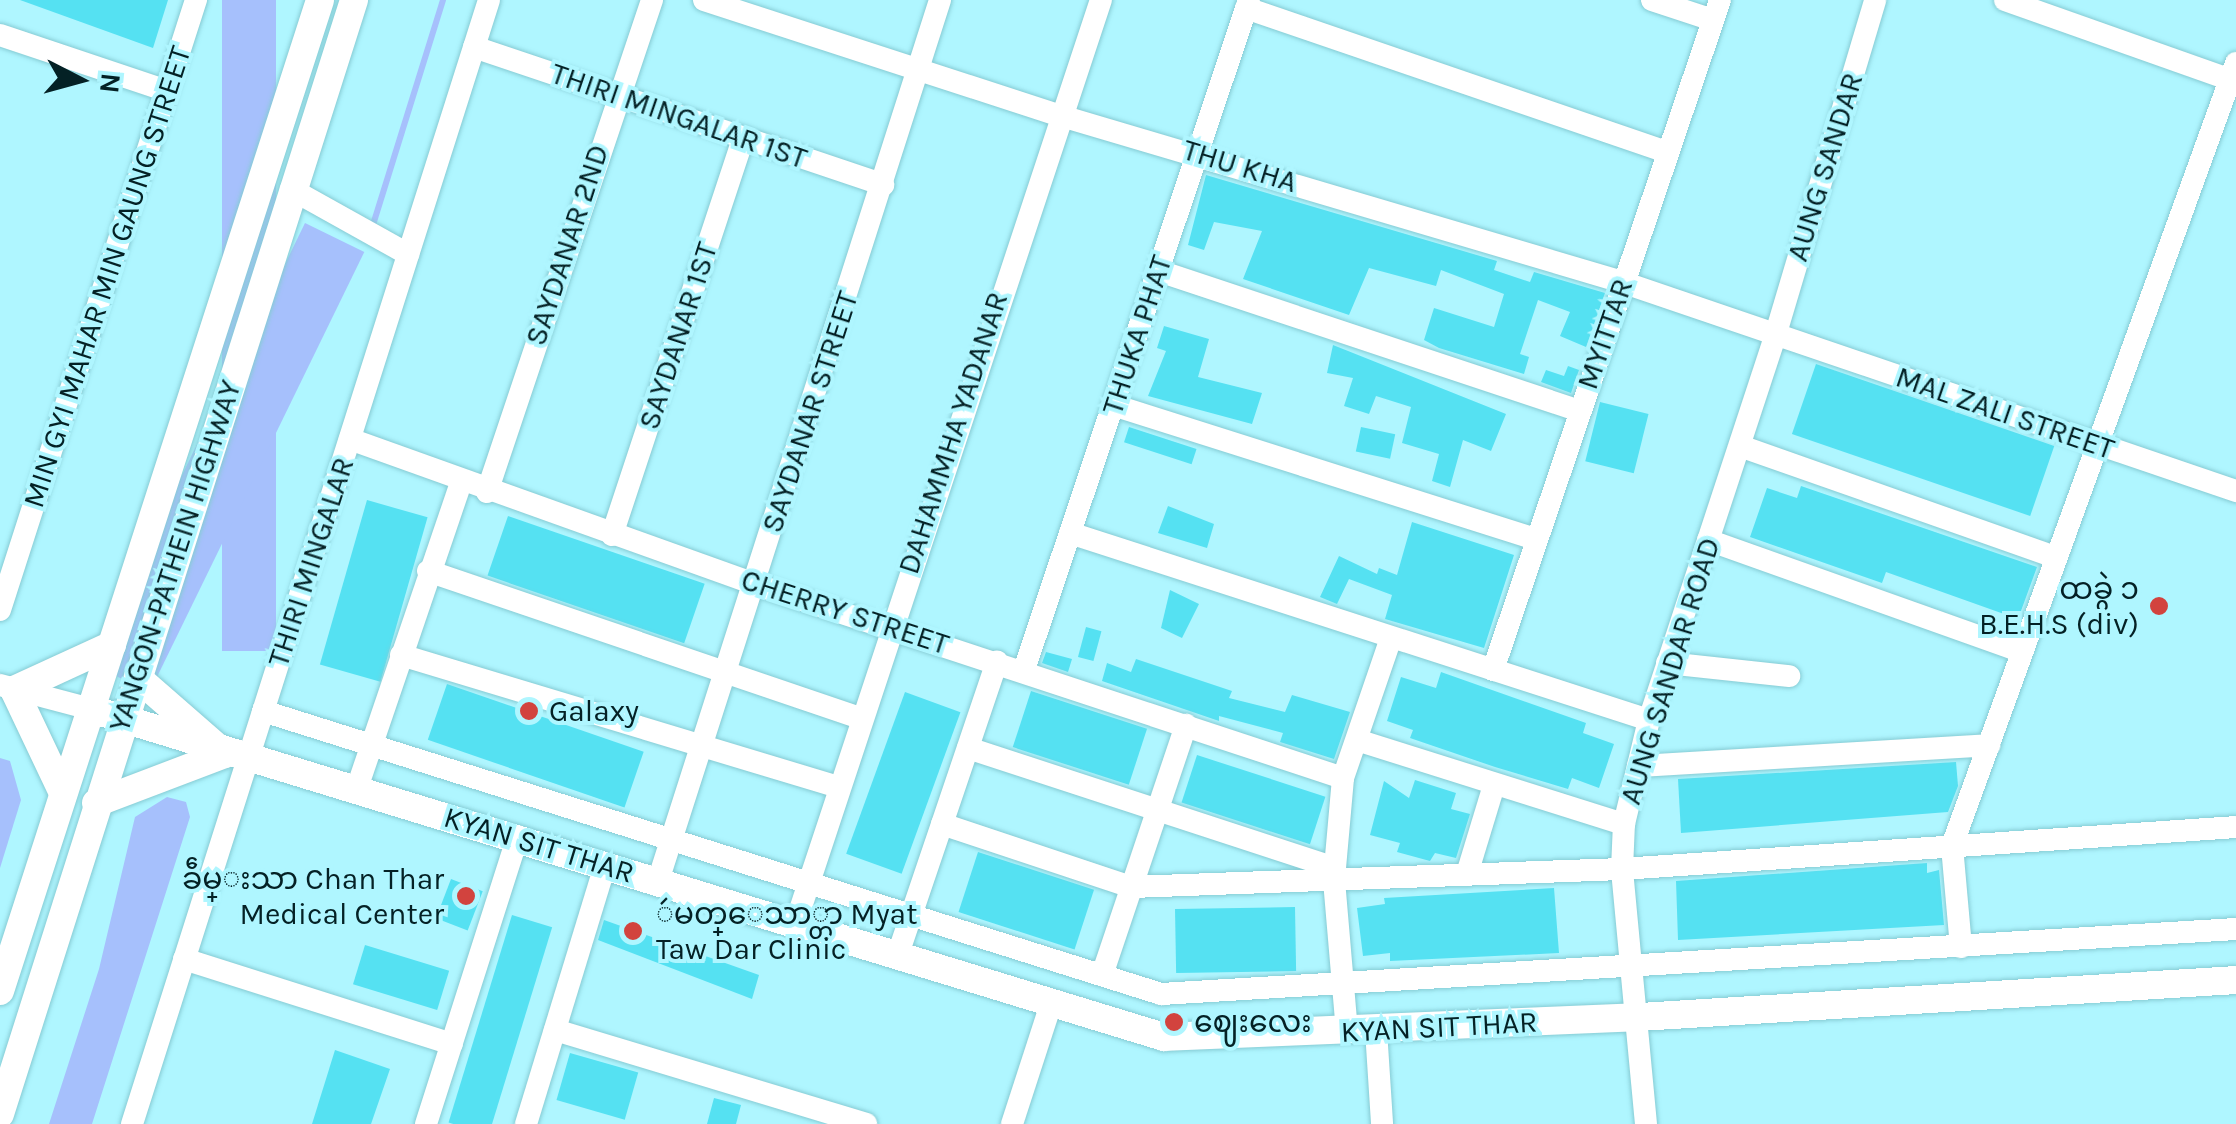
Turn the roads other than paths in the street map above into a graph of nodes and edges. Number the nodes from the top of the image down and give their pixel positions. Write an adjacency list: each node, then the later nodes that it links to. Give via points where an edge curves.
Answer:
1 (196, 0): 18 (street, MIN GYI MAHAR MIN GAUNG STREET)
2 (320, 0): 48 (main road, YANGON-PATHEIN HIGHWAY)
3 (354, 0): 25 (main road, YANGON-PATHEIN HIGHWAY)
4 (489, 0): 15 (street, THIRI MINGALAR)
5 (652, 0): 19 (street, SAYDANAR 2ND)
6 (704, 0): 16 (street, THU KHA)
7 (940, 0): 16 (street, SAYDANAR STREET)
8 (1101, 0): 20 (street, DAHAMMHA YADANAR)
9 (1652, 0): 13 (street)
10 (1875, 0): 29 (street, AUNG SANDAR)
11 (2005, 0): 17 (street)
12 (1247, 4): 22 (street, THUKA PHAT); 23 (street)
13 (1716, 10): 23 (street, MYITTAR)
14 (0, 34): 18 (street)
15 (474, 47): 19 (street, THIRI MINGALAR 1ST); 26 (street, THIRI MINGALAR)
16 (917, 66): 20 (street, THU KHA); 24 (street, SAYDANAR STREET)
17 (2234, 75): 33 (street)
18 (167, 91): 45 (street, MIN GYI MAHAR MIN GAUNG STREET)
19 (617, 94): 21 (street, THIRI MINGALAR 1ST); 37 (street, SAYDANAR 2ND)
20 (1058, 115): 22 (street, THU KHA); 46 (street, DAHAMMHA YADANAR)
21 (744, 136): 24 (street, THIRI MINGALAR 1ST); 39 (street, SAYDANAR 1ST)
22 (1196, 152): 27 (street, THUKA PHAT); 28 (street, THU KHA)
23 (1667, 152): 28 (street, MYITTAR)
24 (883, 186): 44 (street, SAYDANAR STREET)
25 (291, 189): 26 (street); 57 (main road, YANGON-PATHEIN HIGHWAY)
26 (408, 254): 32 (street, THIRI MINGALAR)
27 (1158, 271): 30 (street, THUKA PHAT); 31 (street)
28 (1622, 282): 29 (street, THU KHA); 31 (street, MYITTAR)
29 (1776, 333): 33 (street, MAL ZALI STREET); 34 (street, AUNG SANDAR ROAD)
30 (1113, 405): 38 (street, THUKA PHAT); 40 (street)
31 (1579, 411): 40 (street, MYITTAR)
32 (350, 439): 35 (street, CHERRY STREET); 60 (street, THIRI MINGALAR)
33 (2094, 445): 36 (street, MAL ZALI STREET); 42 (street)
34 (1740, 446): 41 (street, AUNG SANDAR ROAD); 42 (street)
35 (461, 482): 37 (street, CHERRY STREET); 43 (street)
36 (2236, 490)
37 (487, 492): 39 (street, CHERRY STREET)
38 (1070, 534): 47 (street); 53 (street, THUKA PHAT)
39 (612, 535): 44 (street, CHERRY STREET)
40 (1536, 539): 54 (street, MYITTAR)
41 (1708, 540): 49 (street); 52 (street, AUNG SANDAR ROAD)
42 (2056, 557): 49 (street)
43 (428, 571): 50 (street); 55 (street)
44 (754, 584): 46 (street, CHERRY STREET); 55 (street, SAYDANAR STREET)
45 (0, 610)
46 (890, 626): 51 (street, CHERRY STREET); 61 (street, DAHAMMHA YADANAR)
47 (1391, 638): 54 (street); 65 (street)
48 (112, 645): 58 (main road); 59 (main road, YANGON-PATHEIN HIGHWAY)
49 (2022, 652): 68 (street)
50 (401, 655): 66 (street); 67 (street)
51 (997, 661): 53 (street, CHERRY STREET); 69 (street)
52 (1668, 663): 56 (street); 63 (street, AUNG SANDAR ROAD)
53 (1024, 670): 64 (street, CHERRY STREET)
54 (1493, 670): 63 (street)
55 (726, 672): 61 (street); 67 (street, SAYDANAR STREET)
56 (1789, 676)
57 (138, 678): 62 (main road, YANGON-PATHEIN HIGHWAY); 70 (main road)
58 (7, 688): 59 (street); 75 (main road)
59 (90, 709): 62 (main road, KYAN SIT THAR); 75 (main road, YANGON-PATHEIN HIGHWAY)
60 (263, 711): 66 (street); 70 (street, THIRI MINGALAR)
61 (860, 718): 74 (street, DAHAMMHA YADANAR)
62 (123, 720): 70 (main road, KYAN SIT THAR); 77 (main road, YANGON-PATHEIN HIGHWAY)
63 (1649, 720): 71 (street, AUNG SANDAR ROAD)
64 (1186, 725): 72 (street, CHERRY STREET); 78 (street)
65 (1358, 740): 72 (street); 73 (street)
66 (372, 745): 76 (street); 83 (street)
67 (702, 745): 74 (street); 83 (street, SAYDANAR STREET)
68 (1989, 745): 71 (street); 84 (street)
69 (968, 748): 78 (street); 79 (street)
70 (236, 757): 76 (main road, KYAN SIT THAR); 77 (main road); 97 (street, THIRI MINGALAR)
71 (1638, 766): 80 (street, AUNG SANDAR ROAD)
72 (1343, 778): 87 (street)
73 (1494, 784): 80 (street); 88 (street)
74 (838, 787): 90 (street, DAHAMMHA YADANAR)
75 (62, 791): 102 (main road, YANGON-PATHEIN HIGHWAY)
76 (356, 791): 82 (main road, KYAN SIT THAR)
77 (96, 802): 109 (main road, YANGON-PATHEIN HIGHWAY)
78 (1158, 810): 87 (street); 91 (street)
79 (942, 824): 91 (street); 92 (street)
80 (1624, 824): 86 (street, AUNG SANDAR ROAD)
81 (2236, 826): 84 (street)
82 (518, 836): 85 (main road, KYAN SIT THAR); 108 (street)
83 (671, 839): 89 (street, SAYDANAR STREET); 90 (street)
84 (1952, 846): 86 (street); 95 (street)
85 (605, 865): 89 (main road, KYAN SIT THAR); 105 (street)
86 (1622, 870): 88 (street); 98 (street, AUNG SANDAR ROAD)
87 (1334, 873): 88 (street); 91 (street); 101 (street)
88 (1467, 874)
89 (658, 881): 93 (main road, KYAN SIT THAR)
90 (808, 883): 92 (street); 93 (street, DAHAMMHA YADANAR)
91 (1131, 887): 99 (street)
92 (911, 915): 96 (street); 99 (street)
93 (795, 925): 96 (main road, KYAN SIT THAR)
94 (2236, 928): 95 (street)
95 (1960, 947): 98 (street)
96 (898, 958): 103 (main road, KYAN SIT THAR)
97 (184, 959): 108 (street); 110 (street, THIRI MINGALAR)
98 (1634, 968): 101 (street); 104 (street, AUNG SANDAR ROAD)
99 (1102, 975): 101 (street, via 1161,994)
100 (2236, 980): 104 (main road, KYAN SIT THAR)
101 (1343, 985): 107 (street)
102 (0, 991)
103 (1051, 1004): 107 (main road, KYAN SIT THAR, via 1164,1037); 114 (street)
104 (1640, 1017): 106 (main road, KYAN SIT THAR); 116 (street, AUNG SANDAR ROAD)
105 (555, 1030): 112 (street); 113 (street)
106 (1376, 1030): 107 (main road, KYAN SIT THAR); 115 (street)
107 (1347, 1032)
108 (452, 1044): 111 (street)
109 (0, 1114)
110 (136, 1123)
111 (426, 1124)
112 (526, 1124)
113 (866, 1124)
114 (1012, 1124)
115 (1382, 1124)
116 (1646, 1124)

